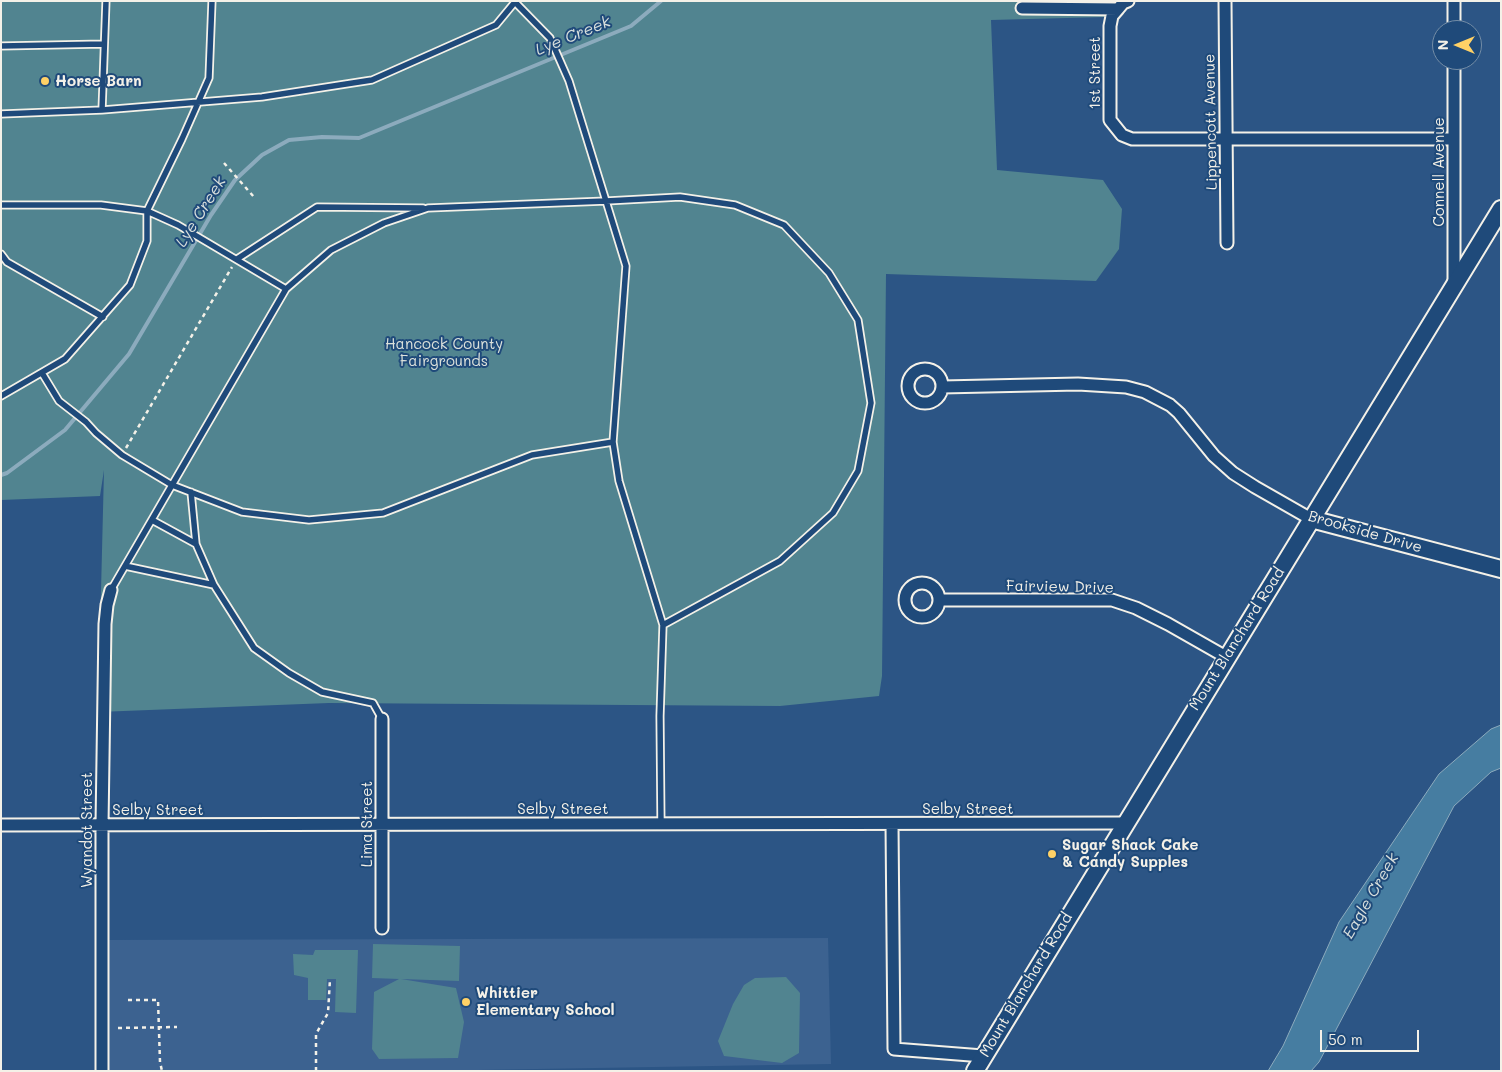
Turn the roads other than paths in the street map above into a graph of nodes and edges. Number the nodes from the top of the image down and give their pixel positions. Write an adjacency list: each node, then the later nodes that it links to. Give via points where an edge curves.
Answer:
1 (106, 1): 10 (lane)
2 (212, 1): 13 (lane, via 209,78)
3 (1128, 1): 8 (street)
4 (1225, 1): 16 (street, Lippencott Avenue)
5 (1454, 1): 9 (street)
6 (515, 2): 13 (lane, via 496,25 372,80); 18 (lane, via 550,38 569,81)
7 (1022, 8): 8 (street)
8 (1118, 8): 16 (street, 1st Street, via 1110,26 1110,120 1116,129 1132,139)
9 (1454, 20)
10 (104, 44): 11 (lane); 14 (lane)
11 (1, 46)
12 (1454, 70): 17 (street, Connell Avenue)
13 (198, 103): 14 (lane); 22 (lane)
14 (102, 110): 15 (lane)
15 (1, 114)
16 (1225, 139): 17 (street); 23 (street, Lippencott Avenue)
17 (1454, 139): 26 (street, Connell Avenue)
18 (606, 201): 20 (lane); 32 (lane, via 626,266); 43 (lane, via 680,197 735,205 784,225 829,272 858,320 871,403 858,471 833,513 780,561)
19 (1, 206): 22 (lane, via 101,205)
20 (428, 208): 25 (lane, via 317,208); 27 (lane, via 384,223 331,250)
21 (1501, 209): 26 (main road, Mount Blanchard Road)
22 (147, 211): 25 (lane); 28 (lane, via 147,241 130,285)
23 (1227, 243)
24 (1, 254): 28 (lane, via 7,262)
25 (237, 259): 27 (lane)
26 (1454, 285): 35 (main road, Mount Blanchard Road)
27 (286, 289): 33 (lane)
28 (103, 318): 29 (lane, via 65,359)
29 (42, 373): 31 (lane); 33 (lane, via 59,401 96,433 122,455)
30 (942, 386): 35 (street, Brookside Drive, via 1078,384 1126,387 1145,392 1179,413 1214,456 1233,473)
31 (1, 396)
32 (613, 442): 34 (lane, via 532,455 383,513 309,520 242,512); 43 (lane, via 618,481)
33 (172, 485): 34 (lane); 36 (lane)
34 (191, 492): 37 (lane)
35 (1311, 519): 39 (main road, Brookside Drive); 44 (main road, Mount Blanchard Road)
36 (152, 520): 37 (lane); 38 (lane)
37 (196, 544): 40 (lane)
38 (125, 566): 40 (lane); 41 (lane)
39 (1501, 569)
40 (214, 585): 45 (lane, via 254,648 322,692 372,703)
41 (111, 590): 50 (street, Wyandot Street, via 105,624)
42 (940, 600): 44 (street, Fairview Drive, via 1112,600 1144,612)
43 (663, 625): 47 (lane)
44 (1226, 658): 46 (main road, Mount Blanchard Road)
45 (382, 719): 51 (street, Lima Street)
46 (1125, 823): 48 (street, Selby Street); 53 (main road, Mount Blanchard Road)
47 (660, 824): 48 (street, Selby Street); 51 (street, Selby Street)
48 (892, 824): 53 (street, via 894,1049)
49 (1, 825): 50 (street, Selby Street)
50 (102, 825): 51 (street, Selby Street); 54 (street, Wyandot Street)
51 (381, 825): 52 (street, Lima Street)
52 (382, 928)
53 (982, 1056): 55 (main road, Mount Blanchard Road)
54 (102, 1071)
55 (975, 1071)

